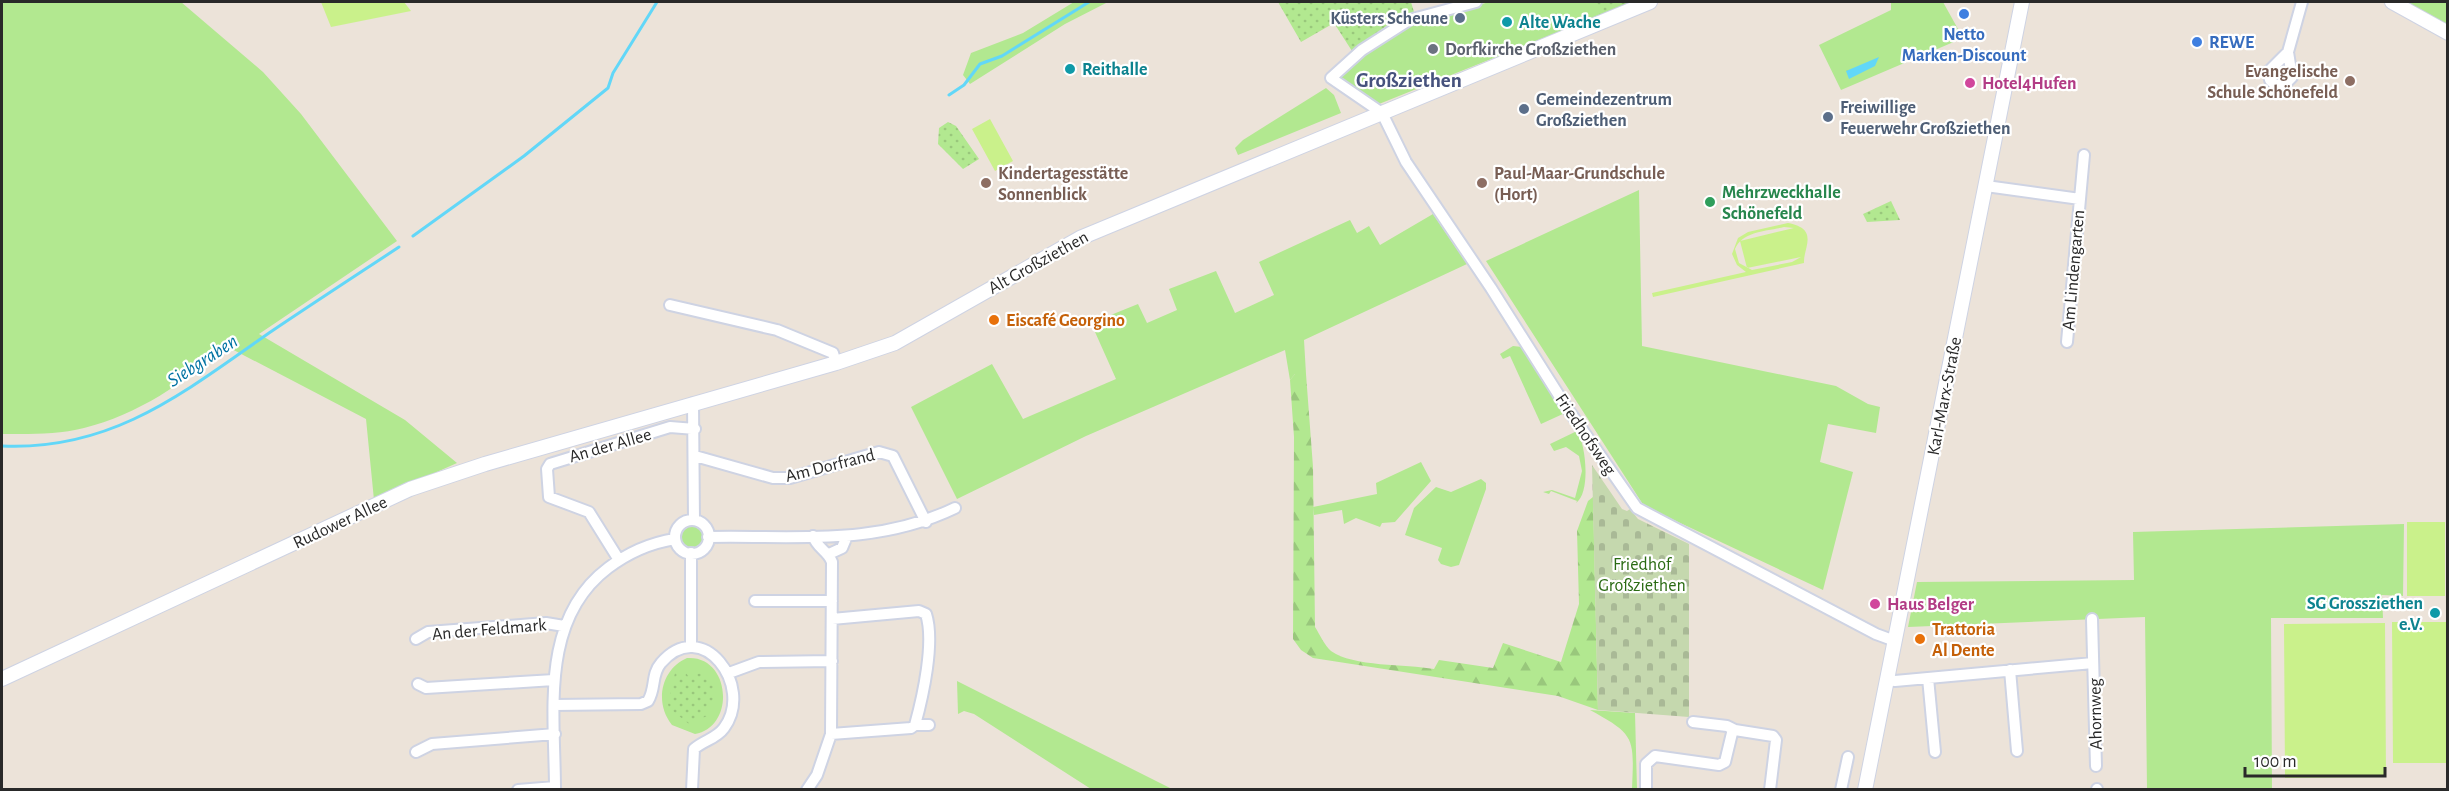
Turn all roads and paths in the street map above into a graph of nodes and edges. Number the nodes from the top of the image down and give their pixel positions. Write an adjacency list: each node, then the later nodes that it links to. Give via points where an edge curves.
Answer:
1 (1476, 2): 8 (street, via 1409,20 1362,50 1331,78)
2 (1650, 2): 8 (street, Alt Großziethen)
3 (2022, 2): 10 (street, Karl-Marx-Straße)
4 (2302, 2): 7 (street)
5 (2392, 2): 6 (street)
6 (2448, 33)
7 (2288, 52)
8 (1382, 112): 14 (street, Alt Großziethen, via 1080,238 907,337); 34 (street, Friedhofsweg, via 1406,162 1637,508)
9 (2084, 155): 11 (street, Am Lindengarten)
10 (1986, 186): 11 (street, Am Lindengarten); 34 (street, Karl-Marx-Straße)
11 (2080, 199): 13 (street, Am Lindengarten)
12 (670, 305): 14 (street, via 777,330 833,353)
13 (2067, 342)
14 (836, 363): 15 (street, Alt Großziethen)
15 (693, 403): 16 (street); 41 (street, Rudower Allee, via 410,489)
16 (695, 429): 17 (street); 27 (street, An der Allee, via 670,428 550,464 547,469 549,497 589,512)
17 (694, 456): 19 (street); 20 (street, Am Dorfrand, via 773,478 790,478 886,452 893,456)
18 (955, 508): 20 (street)
19 (694, 520): 23 (street, via 703,524); 24 (street, via 679,525)
20 (926, 522): 22 (street)
21 (813, 536): 22 (street); 23 (street); 26 (street, via 816,544)
22 (847, 536): 26 (street, via 842,548)
23 (708, 537): 25 (street, via 701,550)
24 (675, 539): 25 (street, via 679,548); 27 (street, An der Feldmark, via 649,544)
25 (691, 554): 35 (street)
26 (829, 554): 29 (street)
27 (619, 560): 32 (street, An der Feldmark, via 584,592)
28 (755, 601): 29 (street)
29 (832, 601): 30 (street)
30 (832, 619): 36 (street); 47 (street, via 926,614 928,660)
31 (2092, 619): 37 (street, Ahornweg)
32 (564, 626): 33 (street, An der Feldmark, via 546,622 428,632); 42 (street, An der Feldmark)
33 (416, 639)
34 (1896, 641): 43 (street, Karl-Marx-Straße)
35 (691, 647): 39 (street, via 718,658); 45 (street, via 662,662 648,701 641,704)
36 (832, 661): 39 (street, via 759,662); 51 (street)
37 (2093, 663): 38 (street, Ahornweg); 56 (street, Ahornweg)
38 (2010, 669): 40 (street, Ahornweg); 52 (street)
39 (729, 673): 59 (street, via 729,719 716,736 694,749)
40 (1928, 678): 43 (street, Ahornweg); 54 (street)
41 (2, 679)
42 (554, 680): 44 (street, via 426,688); 45 (street, An der Feldmark)
43 (1888, 680): 64 (street, Karl-Marx-Straße)
44 (418, 684)
45 (554, 705): 50 (street, An der Feldmark)
46 (1693, 722): 49 (street)
47 (915, 725): 48 (street); 51 (street)
48 (929, 725)
49 (1735, 730): 61 (street, via 1725,762 1719,765 1655,756 1646,764); 62 (street, via 1773,736 1776,740)
50 (555, 734): 53 (street, via 432,744); 57 (street, An der Feldmark)
51 (831, 734): 60 (street, via 817,775)
52 (2017, 751)
53 (416, 752)
54 (1935, 752)
55 (1848, 757): 63 (street)
56 (2096, 766)
57 (555, 788): 58 (street, An der Feldmark)
58 (518, 789)
59 (692, 789)
60 (807, 789)
61 (1646, 789)
62 (1770, 789)
63 (1841, 789)
64 (1865, 789)

